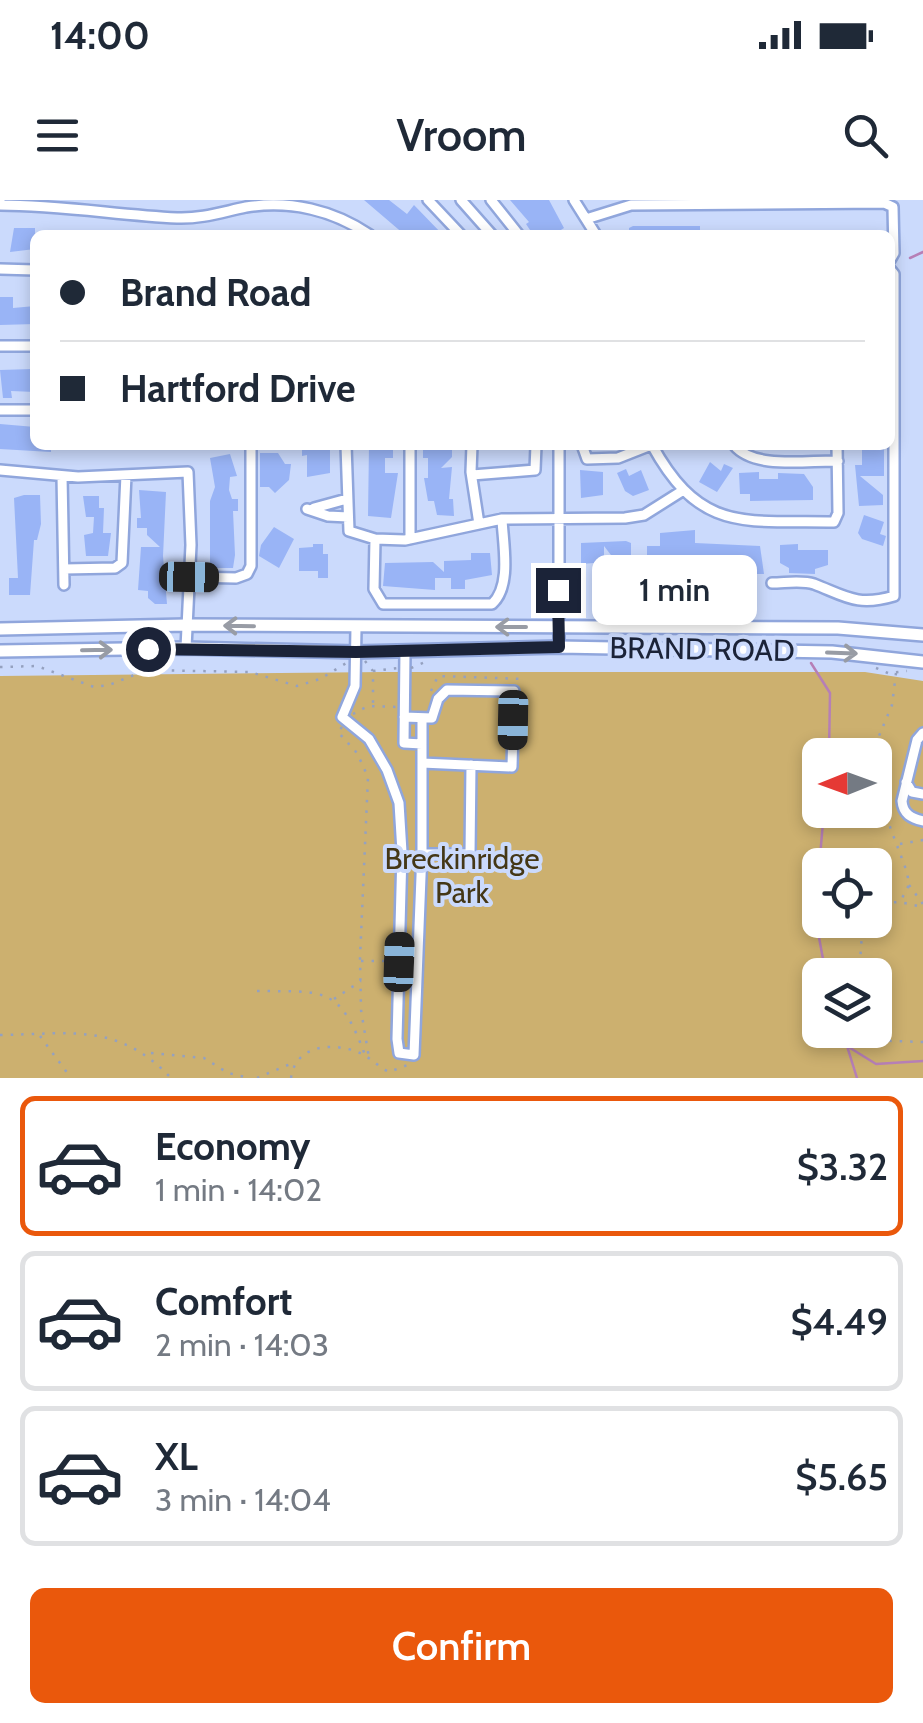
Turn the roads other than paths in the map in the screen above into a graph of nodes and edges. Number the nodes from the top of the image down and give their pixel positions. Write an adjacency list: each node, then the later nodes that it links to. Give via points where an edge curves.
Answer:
1 (428, 200): 11 (street)
2 (460, 200): 12 (street)
3 (490, 200): 13 (street)
4 (574, 200): 9 (street)
5 (831, 201): 8 (street); 9 (street, via 631,205)
6 (0, 202): 7 (street)
7 (47, 202): 10 (street, via 203,218 280,203)
8 (890, 203): 15 (street)
9 (586, 219): 14 (street)
10 (361, 230)
11 (456, 230)
12 (487, 230)
13 (515, 230)
14 (593, 230)
15 (892, 230)
16 (0, 269): 17 (street)
17 (30, 270)
18 (0, 346): 19 (street)
19 (30, 346)
20 (0, 410): 21 (street)
21 (30, 410)
22 (251, 450): 48 (street, via 252,566 243,576)
23 (346, 450): 40 (street)
24 (410, 450): 46 (street)
25 (472, 450): 37 (street)
26 (536, 450): 37 (street, via 536,470)
27 (558, 450): 42 (street)
28 (584, 450): 29 (street, via 587,459)
29 (639, 450)
30 (655, 450): 39 (street)
31 (738, 450): 34 (street, via 760,460)
32 (837, 450): 34 (street)
33 (893, 450): 49 (street, via 894,596 843,599 812,583)
34 (838, 461): 39 (street, via 834,522 735,520)
35 (0, 470): 38 (street)
36 (126, 475): 38 (street); 47 (street, via 122,564); 48 (street, via 188,472)
37 (472, 475): 44 (street)
38 (62, 476): 47 (street)
39 (682, 491): 42 (street, via 644,515)
40 (347, 499): 41 (street); 41 (street, via 307,509)
41 (348, 517): 45 (street, via 349,530)
42 (558, 519): 43 (street); 52 (street)
43 (502, 520): 44 (street); 45 (street, via 503,581 492,604 383,604 374,589)
44 (479, 524): 46 (street)
45 (375, 539): 46 (street)
46 (410, 539)
47 (64, 568): 50 (street)
48 (189, 577): 51 (street)
49 (772, 583)
50 (64, 585)
51 (186, 624): 53 (main road, BRAND ROAD, one-way to 51); 54 (main road, BRAND ROAD); 57 (street)
52 (558, 626): 53 (main road, BRAND ROAD, one-way to 53); 55 (main road, BRAND ROAD); 56 (street)
53 (356, 627): 60 (street)
54 (0, 629)
55 (923, 635)
56 (559, 647): 59 (main road, BRAND ROAD); 61 (main road, BRAND ROAD, one-way to 61, via 846,652)
57 (186, 648): 58 (main road, BRAND ROAD, one-way to 57); 60 (main road, BRAND ROAD)
58 (0, 651)
59 (404, 651): 60 (main road, BRAND ROAD); 62 (street)
60 (357, 658): 71 (street, via 342,717 368,739 399,803 399,1053 414,1054 418,1036)
61 (923, 662)
62 (404, 712): 63 (street); 65 (street, via 404,743)
63 (422, 718): 65 (street); 67 (street, via 432,718 447,690 514,691 512,767)
64 (923, 733): 68 (street)
65 (422, 744): 66 (street)
66 (422, 763): 67 (street); 71 (street)
67 (471, 765): 71 (street, via 470,854)
68 (906, 782): 69 (street); 70 (street, via 903,809)
69 (923, 794)
70 (923, 821)
71 (422, 854)

